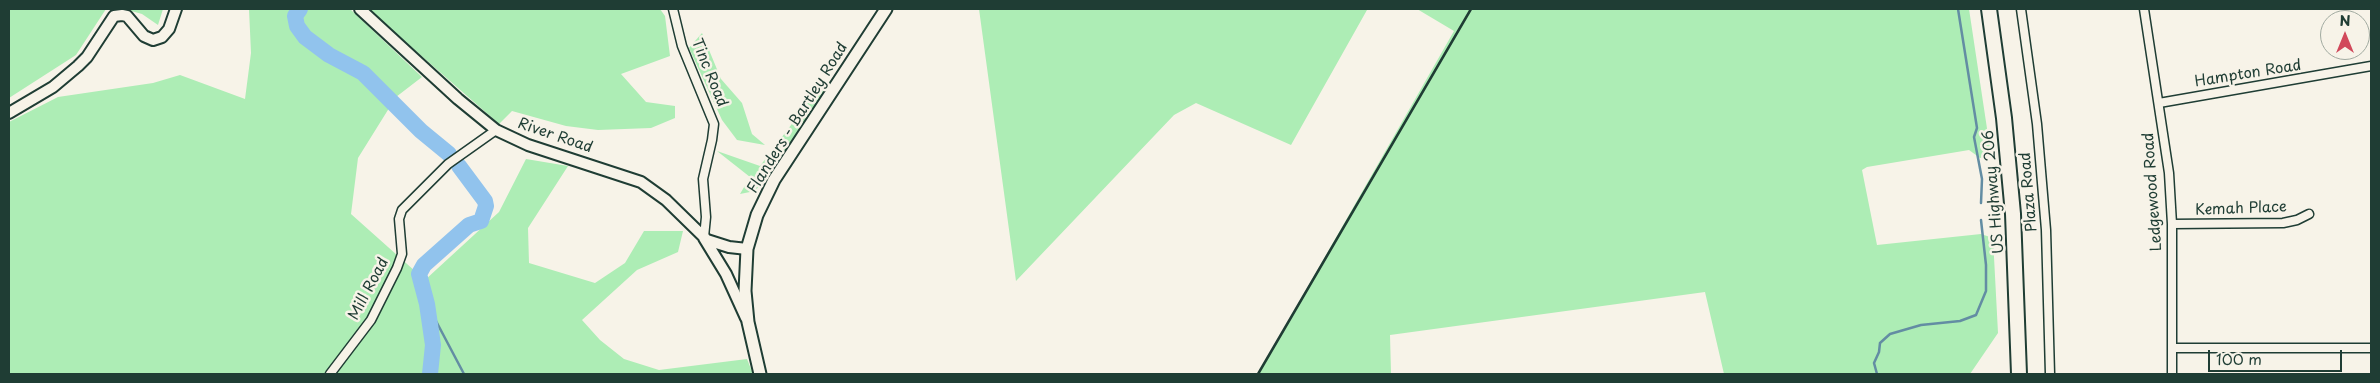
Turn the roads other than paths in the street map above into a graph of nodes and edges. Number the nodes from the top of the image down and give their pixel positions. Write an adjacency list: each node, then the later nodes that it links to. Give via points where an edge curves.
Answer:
1 (176, 9): 10 (street, via 169,29 162,37 153,40 144,36 128,17 114,16 78,66 53,87)
2 (360, 9): 11 (street, River Road)
3 (673, 9): 14 (street, Tinc Road, via 682,46 714,124 703,179)
4 (886, 9): 15 (main road, Flanders - Bartley Road, via 774,180 757,215)
5 (1989, 9): 21 (highway, US Highway 206, via 2013,214)
6 (2021, 9): 22 (street, Plaza Road, via 2037,124 2046,230)
7 (2144, 9): 9 (street, Ledgewood Road)
8 (2371, 66): 9 (street, Hampton Road)
9 (2159, 103): 13 (street, Ledgewood Road)
10 (9, 113)
11 (496, 130): 14 (street, River Road, via 528,145 641,182 662,196); 19 (street, Mill Road, via 448,164 402,210 399,219 402,254 397,268 371,320)
12 (2309, 214): 13 (street, Kemah Place, via 2283,224)
13 (2172, 224): 17 (street, Ledgewood Road)
14 (704, 237): 15 (street, River Road, via 720,245); 16 (street, River Road, via 726,274)
15 (748, 249): 16 (main road, Flanders - Bartley Road, via 744,291)
16 (748, 322): 20 (main road, Flanders - Bartley Road)
17 (2173, 348): 18 (street); 23 (street, Ledgewood Road)
18 (2371, 348)
19 (330, 374)
20 (760, 374)
21 (2019, 374)
22 (2050, 374)
23 (2172, 374)

